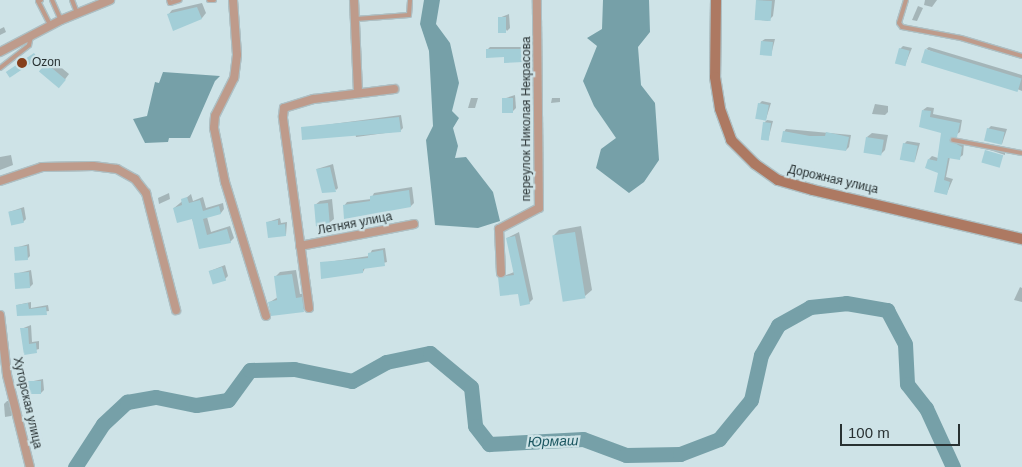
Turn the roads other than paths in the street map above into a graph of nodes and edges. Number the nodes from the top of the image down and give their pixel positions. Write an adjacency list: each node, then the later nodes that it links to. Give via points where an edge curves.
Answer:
1 (40, 0): 18 (lane)
2 (52, 0): 17 (lane)
3 (72, 0): 15 (lane)
4 (110, 0): 15 (street)
5 (169, 0): 6 (lane, via 170,3)
6 (180, 0)
7 (209, 0): 8 (lane)
8 (214, 0)
9 (233, 0): 35 (street, via 237,55 234,78 215,116 214,128 225,182)
10 (354, 0): 16 (street)
11 (410, 0): 16 (lane, via 409,15)
12 (537, 0): 31 (street, переулок Николая Некрасова, via 539,208 499,229)
13 (716, 0): 29 (street, Дорожная улица, via 716,77 720,109 732,140 755,164 778,180 813,190)
14 (906, 0): 21 (lane, via 899,23 902,27 960,38)
15 (77, 13): 17 (street)
16 (356, 19): 24 (street)
17 (61, 20): 18 (street)
18 (50, 25): 19 (street)
19 (30, 35): 20 (street); 22 (lane, via 29,45)
20 (0, 52)
21 (1022, 56)
22 (0, 68)
23 (394, 89): 24 (street)
24 (358, 93): 30 (street, via 284,108)
25 (953, 140): 26 (lane)
26 (1022, 153)
27 (0, 181): 33 (street, via 42,167 93,166 117,169 135,179 146,193)
28 (414, 224): 30 (street, Летняя улица)
29 (1022, 239)
30 (300, 246): 32 (street)
31 (501, 273)
32 (309, 308)
33 (176, 310)
34 (0, 315): 36 (street, Хуторская улица, via 7,375)
35 (266, 316)
36 (30, 467)

